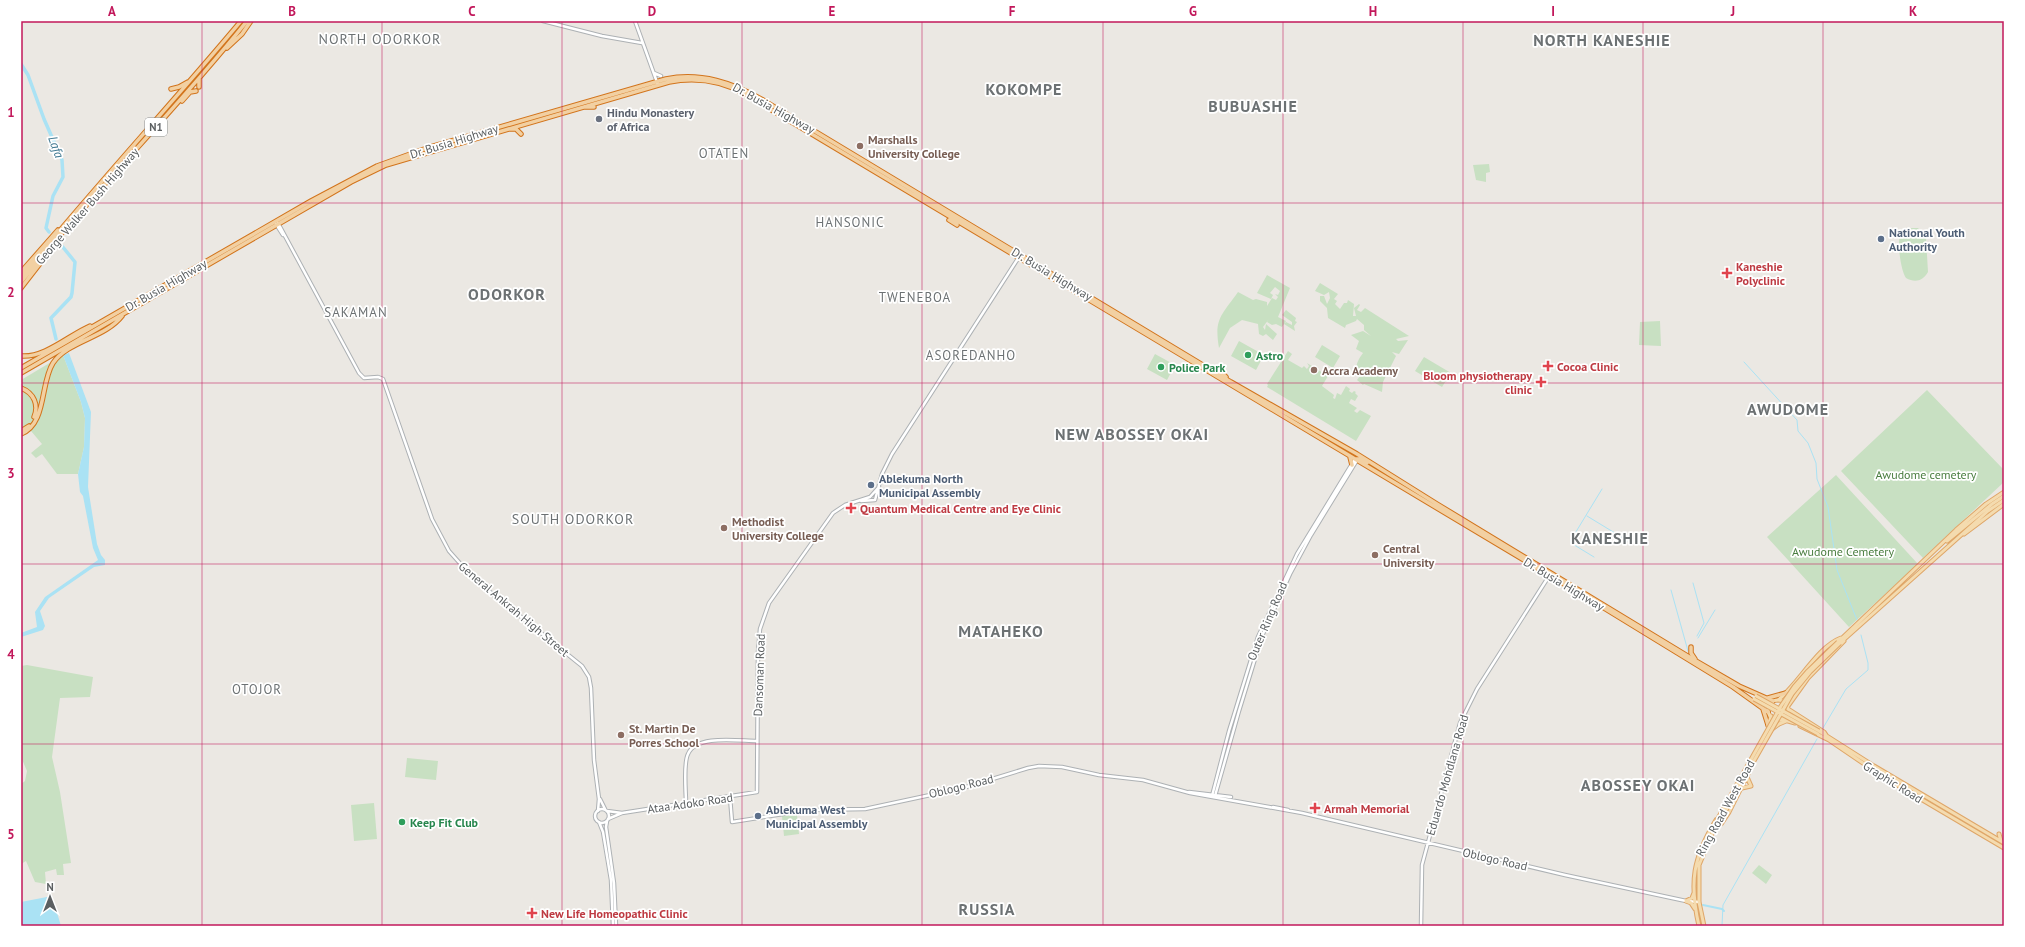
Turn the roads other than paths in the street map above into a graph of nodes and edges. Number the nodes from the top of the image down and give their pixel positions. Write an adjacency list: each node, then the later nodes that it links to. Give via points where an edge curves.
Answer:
1 (241, 21): 8 (highway, George Walker Bush Highway / N1)
2 (248, 21): 7 (highway, George Walker Bush Highway / N1)
3 (251, 21): 7 (highway, via 236,41)
4 (542, 21): 6 (main road)
5 (635, 21): 6 (main road)
6 (642, 43): 9 (main road)
7 (223, 51): 11 (highway, George Walker Bush Highway / N1)
8 (209, 60): 15 (highway, George Walker Bush Highway / N1); 15 (highway, via 183,86 171,89)
9 (653, 73): 10 (main road); 12 (main road)
10 (661, 76)
11 (199, 79): 13 (highway); 16 (highway, George Walker Bush Highway / N1)
12 (657, 83): 17 (highway, Dr. Busia Highway, via 681,80 710,81 740,91); 18 (highway, Dr. Busia Highway, via 627,91 621,96); 23 (highway, Dr. Busia Highway, via 677,77 729,81); 29 (highway, Dr. Busia Highway, via 388,161 348,181)
13 (199, 87)
14 (196, 90): 16 (highway, via 190,92)
15 (177, 96): 27 (highway, George Walker Bush Highway / N1)
16 (175, 106): 31 (highway, George Walker Bush Highway / N1)
17 (765, 106): 20 (highway); 23 (highway, Dr. Busia Highway)
18 (586, 107): 19 (highway); 21 (highway, Dr. Busia Highway)
19 (594, 107)
20 (766, 111)
21 (507, 128): 22 (highway, via 516,129); 29 (highway, Dr. Busia Highway, via 386,165)
22 (521, 134)
23 (829, 142): 24 (highway, Dr. Busia Highway)
24 (868, 166): 25 (highway, Dr. Busia Highway); 26 (highway, Dr. Busia Highway)
25 (901, 188): 26 (highway, via 930,203); 28 (highway, Dr. Busia Highway)
26 (934, 202): 32 (highway, Dr. Busia Highway, via 1013,248)
27 (77, 210): 33 (highway, N1); 34 (highway, George Walker Bush Highway / N1)
28 (937, 210): 30 (highway); 32 (highway, Dr. Busia Highway)
29 (277, 223): 37 (highway, Dr. Busia Highway); 38 (highway, Dr. Busia Highway); 89 (main road, General Ankrah High Street, via 359,372 364,378 378,377 383,380 430,515 449,551 474,579 587,672 591,688 594,760)
30 (956, 226)
31 (61, 234): 35 (highway, George Walker Bush Highway / N1); 36 (highway)
32 (1019, 257): 43 (highway, Dr. Busia Highway); 45 (highway, Dr. Busia Highway, via 1086,301); 54 (main road, via 892,454)
33 (21, 272)
34 (21, 278)
35 (21, 282)
36 (21, 288)
37 (123, 314): 42 (highway, Dr. Busia Highway); 47 (highway, via 108,329 64,352 56,359 47,377 34,424 26,432)
38 (100, 322): 39 (highway, via 48,348); 40 (highway, Dr. Busia Highway)
39 (21, 356)
40 (22, 368)
41 (1221, 372): 43 (highway)
42 (21, 373)
43 (1231, 382): 45 (highway, Dr. Busia Highway)
44 (21, 388): 47 (highway, via 31,394 36,405 34,419)
45 (1275, 410): 46 (highway, Dr. Busia Highway)
46 (1289, 418): 48 (highway, Dr. Busia Highway, via 1313,437); 49 (highway, Dr. Busia Highway)
47 (21, 433)
48 (1333, 447): 49 (highway, via 1352,455); 50 (highway, Dr. Busia Highway)
49 (1357, 454): 51 (highway, Dr. Busia Highway)
50 (1348, 455): 51 (highway, Dr. Busia Highway); 53 (highway)
51 (1358, 459): 52 (highway, Dr. Busia Highway); 53 (main road, Outer Ring Road); 67 (highway, Dr. Busia Highway, via 1384,471)
52 (1362, 463): 53 (highway); 63 (highway, Dr. Busia Highway)
53 (1353, 465): 87 (main road, Outer Ring Road, via 1290,574 1262,636)
54 (878, 487): 56 (main road); 58 (main road)
55 (2004, 492): 62 (main road, via 1986,504)
56 (876, 496): 58 (main road, Dansoman Road); 58 (main road, Dansoman Road, via 875,501)
57 (2004, 496): 62 (main road)
58 (871, 497): 83 (main road, Dansoman Road, via 841,507 833,513 765,610 758,640)
59 (2004, 500): 61 (main road)
60 (2004, 504): 61 (main road, via 1972,530)
61 (1959, 537): 64 (main road)
62 (1944, 543): 64 (main road)
63 (1549, 576): 68 (highway, Dr. Busia Highway); 98 (main road, Eduardo Mohdlana Road, via 1477,689 1464,714)
64 (1854, 629): 65 (main road)
65 (1844, 639): 69 (main road, via 1837,640 1817,658); 74 (main road, via 1839,649 1808,678); 96 (main road, Ring Road West Road, bridge, via 1807,676 1782,706 1755,760)
66 (1691, 647): 67 (highway, via 1691,653)
67 (1699, 662): 68 (highway, Dr. Busia Highway)
68 (1738, 687): 70 (highway, Dr. Busia Highway); 73 (highway, Dr. Busia Highway); 81 (main road, bridge); 81 (main road, bridge, via 1754,699)
69 (1786, 693): 70 (highway); 71 (main road)
70 (1765, 698): 72 (highway, Dr. Busia Highway)
71 (1778, 700): 72 (main road); 74 (main road, via 1784,701)
72 (1773, 701): 75 (main road)
73 (1762, 707): 75 (highway, Dr. Busia Highway); 79 (highway)
74 (1788, 708): 77 (main road, via 1786,715); 82 (main road, Graphic Road, via 1818,728)
75 (1768, 712): 76 (main road)
76 (1771, 716): 77 (main road); 79 (main road, Ring Road West Road)
77 (1780, 720): 78 (main road, Graphic Road); 80 (main road, Ring Road West Road)
78 (1789, 721): 80 (main road); 82 (main road, Graphic Road, via 1819,737)
79 (1768, 725): 96 (main road, Ring Road West Road)
80 (1772, 729): 84 (main road, Ring Road West Road)
81 (1819, 733): 82 (main road)
82 (1825, 736): 97 (main road, Graphic Road); 100 (main road, Graphic Road, via 1885,778)
83 (757, 741): 86 (main road, Dansoman Road); 90 (main road, via 706,741 695,745 686,758)
84 (1747, 775): 85 (main road, Ring Road West Road); 85 (main road, via 1751,786)
85 (1742, 788): 96 (main road, Ring Road West Road, via 1720,824)
86 (757, 792): 88 (main road, Ataa Adoko Road)
87 (1214, 795): 88 (main road, Oblogo Road, via 1062,766 1039,766 963,788 865,809 809,810 732,822); 98 (main road, Oblogo Road)
88 (730, 797): 90 (main road, Ataa Adoko Road)
89 (599, 799): 91 (main road, General Ankrah High Street); 92 (main road, General Ankrah High Street)
90 (686, 803): 93 (main road, Ataa Adoko Road)
91 (598, 810): 92 (main road, Ataa Adoko Road); 95 (main road, General Ankrah High Street, via 595,817)
92 (606, 810): 93 (main road, Ataa Adoko Road); 94 (main road)
93 (622, 813): 94 (main road, Ataa Adoko Road)
94 (608, 820): 95 (main road, Ataa Adoko Road); 106 (main road, via 606,827 614,883)
95 (599, 822): 105 (main road, via 611,880)
96 (1715, 825): 101 (main road, Ring Road West Road, via 1696,860); 103 (main road, Ring Road West Road, via 1698,867)
97 (1992, 836): 99 (main road, Graphic Road); 99 (main road, via 1998,834)
98 (1427, 842): 102 (main road, Oblogo Road, via 1584,880); 107 (main road, Eduardo Mohdlana Road, via 1421,875)
99 (2002, 842)
100 (2004, 848)
101 (1694, 892): 102 (main road, via 1692,898); 103 (main road, Ring Road West Road)
102 (1686, 901): 103 (main road, Oblogo Road); 104 (main road, via 1693,905)
103 (1697, 902): 104 (main road, Ring Road West Road); 109 (main road, Ring Road West Road)
104 (1696, 911): 108 (main road, Ring Road West Road)
105 (613, 926)
106 (616, 926)
107 (1421, 926)
108 (1699, 926)
109 (1704, 926)

